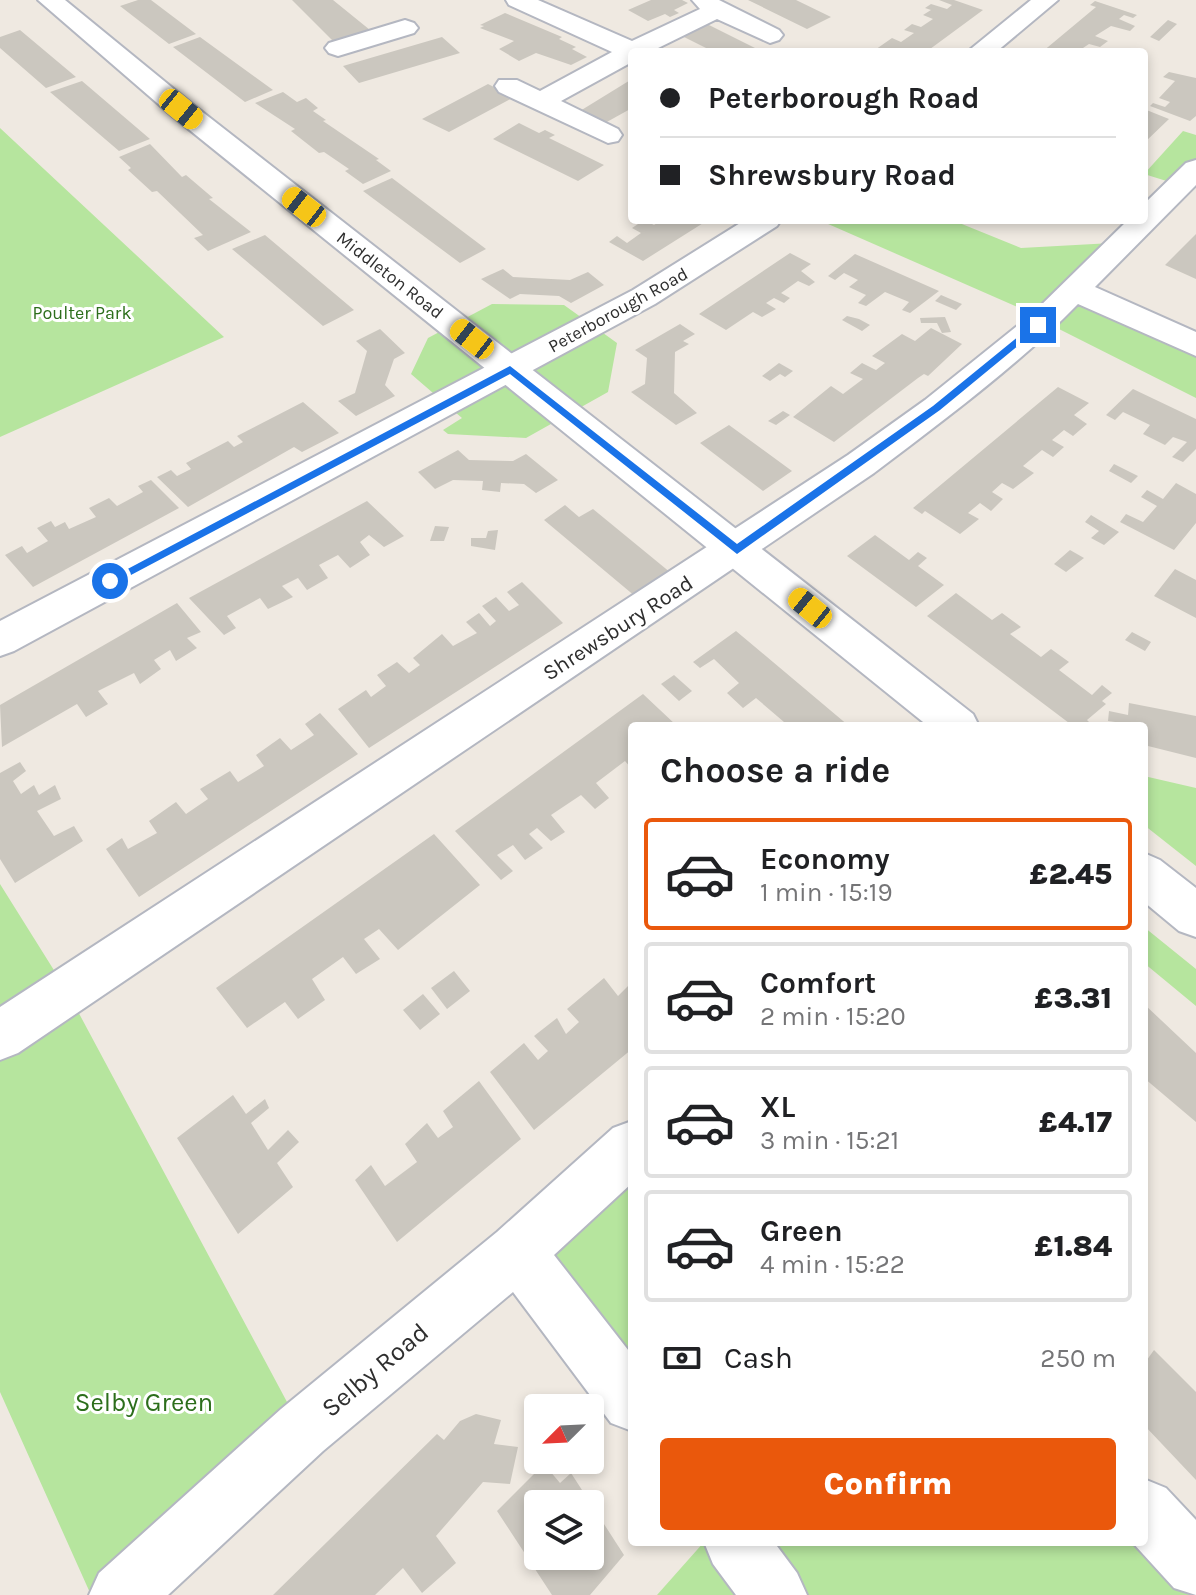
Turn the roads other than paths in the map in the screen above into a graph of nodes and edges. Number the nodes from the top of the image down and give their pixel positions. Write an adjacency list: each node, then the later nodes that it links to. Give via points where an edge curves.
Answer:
1 (50, 0): 21 (street, Middleton Road)
2 (518, 0): 10 (street)
3 (1046, 0): 9 (street)
4 (711, 5): 6 (street); 8 (street)
5 (385, 9): 7 (street, via 417,25)
6 (770, 35)
7 (338, 48)
8 (637, 48)
9 (985, 48)
10 (628, 49)
11 (628, 53): 13 (street)
12 (508, 86): 13 (street)
13 (540, 102): 14 (street)
14 (608, 135)
15 (1196, 169): 16 (street, Shrewsbury Road)
16 (1148, 218)
17 (760, 224): 21 (street, Peterborough Road, via 678,278)
18 (1142, 224): 19 (street, Shrewsbury Road)
19 (1076, 291): 20 (street); 22 (street, Shrewsbury Road, via 937,408)
20 (1196, 345)
21 (510, 369): 22 (street, Middleton Road); 23 (street, Peterborough Road)
22 (737, 549): 24 (street, Middleton Road); 27 (street, Shrewsbury Road)
23 (0, 640)
24 (953, 722)
25 (1148, 877): 26 (street)
26 (1196, 916)
27 (0, 1036)
28 (628, 1151): 29 (street, Selby Road)
29 (517, 1252): 30 (street); 34 (street, Selby Road, via 302,1430)
30 (628, 1397)
31 (1148, 1514): 33 (street)
32 (738, 1546): 35 (street)
33 (1196, 1566)
34 (121, 1595)
35 (775, 1595)

